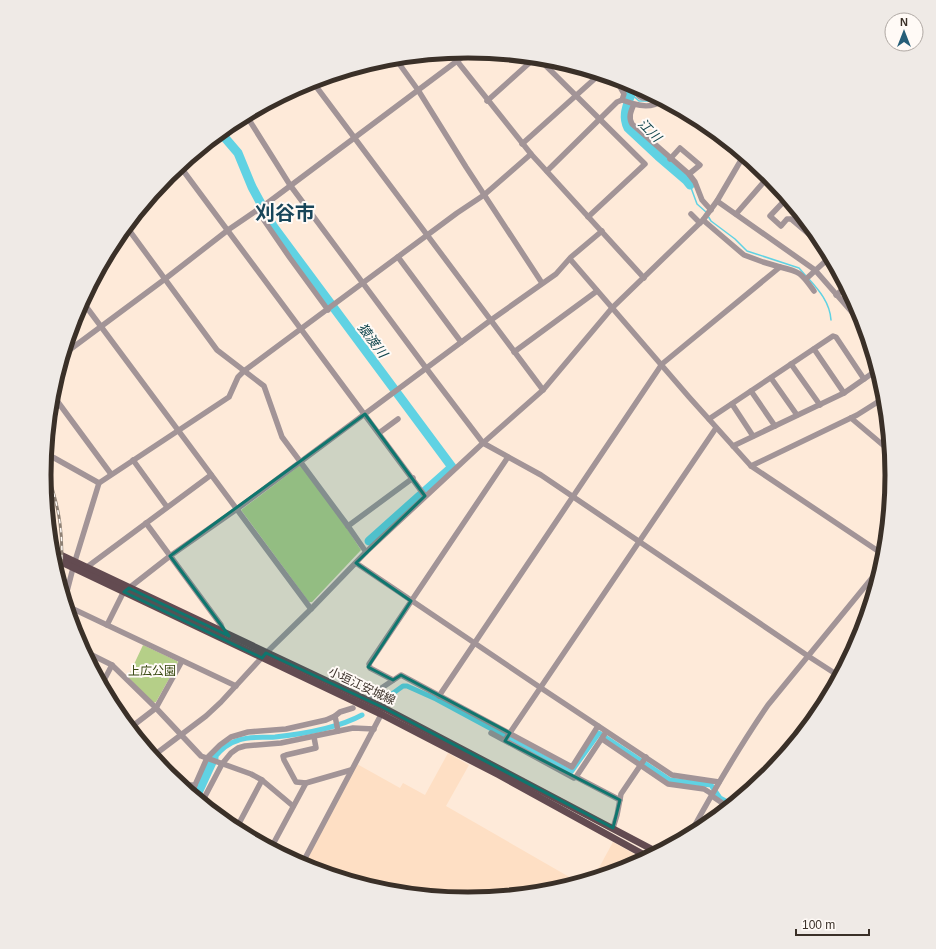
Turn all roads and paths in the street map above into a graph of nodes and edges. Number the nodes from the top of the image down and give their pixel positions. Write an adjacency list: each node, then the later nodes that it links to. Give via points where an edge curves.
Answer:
1 (462, 58): 2 (street)
2 (457, 61): 9 (street); 14 (street)
3 (531, 63): 14 (street)
4 (398, 64): 9 (street)
5 (545, 65): 11 (street)
6 (595, 78): 11 (street)
7 (316, 86): 19 (street)
8 (620, 86): 13 (street, via 624,94)
9 (418, 90): 19 (street); 29 (street)
10 (636, 93): 12 (street)
11 (575, 96): 18 (street); 20 (street)
12 (648, 99)
13 (622, 100): 15 (street); 18 (street)
14 (487, 101): 20 (street)
15 (634, 104): 16 (street, via 644,107); 22 (street, via 630,121)
16 (657, 104)
17 (249, 120): 28 (street)
18 (599, 120): 25 (street); 36 (street, via 645,164)
19 (355, 138): 28 (street); 42 (street)
20 (522, 144): 21 (street)
21 (531, 154): 25 (street); 29 (street)
22 (670, 159): 26 (street); 26 (street, via 680,148 700,165)
23 (741, 160): 30 (street)
24 (183, 171): 38 (street)
25 (547, 171): 36 (street)
26 (689, 174): 33 (street, via 702,200)
27 (764, 181): 35 (street)
28 (290, 185): 32 (street); 51 (street)
29 (484, 195): 42 (street); 52 (street)
30 (718, 201): 33 (street); 35 (street)
31 (783, 202): 41 (street, via 770,216 781,226 787,219 791,219)
32 (257, 210): 38 (street); 59 (street)
33 (711, 210): 37 (street)
34 (690, 214): 37 (street)
35 (736, 214): 47 (street)
36 (588, 216): 40 (street)
37 (702, 222): 46 (street, via 744,255); 48 (street)
38 (228, 230): 49 (street); 63 (street)
39 (130, 231): 49 (street)
40 (602, 231): 44 (street); 48 (street)
41 (808, 234)
42 (427, 236): 43 (street); 61 (street)
43 (398, 257): 51 (street); 64 (street)
44 (570, 259): 52 (street, via 556,274); 53 (street)
45 (826, 261): 47 (street)
46 (780, 267): 50 (street, via 798,271); 68 (street)
47 (815, 270): 50 (street); 56 (street)
48 (644, 278): 58 (street)
49 (165, 279): 62 (street); 71 (street, via 217,350)
50 (806, 279): 55 (street)
51 (363, 283): 59 (street); 70 (street)
52 (542, 283): 61 (street)
53 (597, 290): 58 (street); 67 (street)
54 (842, 290): 56 (street)
55 (814, 291)
56 (836, 295): 60 (street)
57 (87, 307): 62 (street)
58 (612, 308): 68 (street); 75 (street)
59 (328, 310): 63 (street)
60 (852, 312)
61 (491, 320): 64 (street); 67 (street)
62 (101, 326): 65 (street); 89 (street)
63 (301, 330): 71 (street); 82 (street)
64 (461, 342): 70 (street)
65 (70, 349)
66 (814, 349): 69 (street); 74 (street, via 833,336 836,337); 77 (street)
67 (514, 352): 75 (street)
68 (662, 364): 86 (street); 105 (street)
69 (792, 364): 73 (street); 81 (street)
70 (426, 368): 82 (street); 92 (street)
71 (244, 371): 89 (street, via 238,377 229,397); 98 (street, via 264,386 282,437)
72 (872, 373): 74 (street)
73 (771, 378): 76 (street); 83 (street)
74 (864, 379): 77 (street)
75 (543, 390): 92 (street)
76 (751, 391): 80 (street); 87 (street)
77 (844, 393): 81 (street)
78 (878, 401): 84 (street)
79 (58, 402): 100 (street)
80 (732, 404): 86 (street); 91 (street)
81 (820, 405): 83 (street)
82 (365, 414): 90 (street); 98 (street)
83 (797, 415): 87 (street)
84 (850, 418): 94 (street); 99 (street)
85 (398, 419): 90 (street)
86 (709, 419): 88 (street)
87 (775, 426): 91 (street)
88 (716, 428): 93 (street); 110 (street)
89 (178, 430): 97 (street); 101 (street)
90 (379, 433): 102 (street)
91 (753, 436): 93 (street)
92 (483, 443): 96 (street); 104 (street)
93 (732, 446): 99 (street)
94 (884, 446)
95 (52, 456): 103 (street)
96 (508, 457): 105 (street, via 541,475); 122 (street)
97 (133, 460): 100 (street); 106 (street)
98 (301, 462): 107 (street); 109 (street)
99 (751, 466): 111 (street)
100 (111, 474): 103 (street)
101 (211, 475): 106 (street); 107 (street)
102 (412, 478): 104 (street); 109 (street)
103 (99, 483): 117 (street)
104 (424, 494): 112 (street)
105 (573, 498): 110 (street); 127 (street)
106 (168, 507): 108 (street)
107 (237, 510): 114 (street); 124 (street)
108 (146, 524): 114 (street); 118 (street)
109 (348, 526): 112 (street)
110 (639, 542): 130 (street); 137 (street)
111 (878, 551)
112 (366, 552): 116 (street)
113 (59, 556): 117 (main road, 小垣江安城線)
114 (170, 556): 121 (street); 126 (street, via 221,625)
115 (60, 562): 117 (main road, 小垣江安城線)
116 (356, 563): 122 (street); 124 (street)
117 (72, 565): 118 (main road, 小垣江安城線); 120 (street); 121 (main road, 小垣江安城線)
118 (87, 567): 121 (main road, 小垣江安城線)
119 (872, 578): 130 (street)
120 (67, 589)
121 (126, 590): 125 (street); 126 (main road, 小垣江安城線); 129 (main road, 小垣江安城線)
122 (411, 601): 127 (street); 135 (street, via 369,664 370,668)
123 (73, 609): 125 (street)
124 (311, 609): 129 (street)
125 (107, 625): 131 (street)
126 (224, 633): 129 (main road, 小垣江安城線)
127 (475, 642): 137 (street); 139 (street)
128 (92, 655): 132 (street)
129 (264, 655): 136 (street); 142 (main road, 小垣江安城線)
130 (808, 656): 133 (street); 163 (street, via 768,705)
131 (182, 661): 136 (street); 140 (street)
132 (112, 665): 134 (street); 140 (street)
133 (834, 673)
134 (105, 679)
135 (393, 680): 138 (street); 139 (street, via 401,675)
136 (236, 686): 150 (street, via 206,716)
137 (541, 688): 145 (street); 151 (street)
138 (371, 695)
139 (439, 696): 151 (street)
140 (156, 708): 144 (street); 150 (street)
141 (353, 708): 143 (street, via 340,712)
142 (383, 711): 146 (street); 175 (main road, 小垣江安城線); 178 (main road, 小垣江安城線)
143 (336, 718): 147 (street); 156 (street, via 231,737)
144 (134, 725)
145 (598, 726): 151 (street, via 572,767); 157 (street)
146 (374, 729): 147 (street); 160 (street)
147 (338, 730): 152 (street)
148 (606, 732): 153 (street)
149 (491, 733): 154 (street)
150 (181, 734): 155 (street); 156 (street, via 201,756)
151 (510, 734): 154 (street)
152 (314, 737): 158 (street, via 245,746 231,753); 164 (street, via 316,748 283,756 296,782)
153 (602, 738): 159 (street); 161 (street)
154 (505, 740): 161 (street)
155 (157, 753)
156 (207, 758): 158 (street); 166 (street)
157 (646, 758): 159 (street); 163 (street, via 672,775)
158 (221, 763): 162 (street); 169 (street)
159 (641, 765): 168 (street, via 668,784 704,789); 170 (street, via 621,794)
160 (351, 770): 164 (street); 179 (street)
161 (576, 777): 170 (street)
162 (262, 780): 172 (street); 173 (street)
163 (719, 782): 168 (street)
164 (306, 783): 172 (street)
165 (190, 785): 166 (street)
166 (195, 785): 167 (street)
167 (194, 789)
168 (712, 795): 171 (street); 174 (street)
169 (204, 797)
170 (620, 800): 175 (street)
171 (724, 804)
172 (293, 806): 176 (street)
173 (239, 823)
174 (696, 824)
175 (613, 828): 177 (main road, 小垣江安城線)
176 (274, 843)
177 (651, 849)
178 (641, 853)
179 (305, 858)

